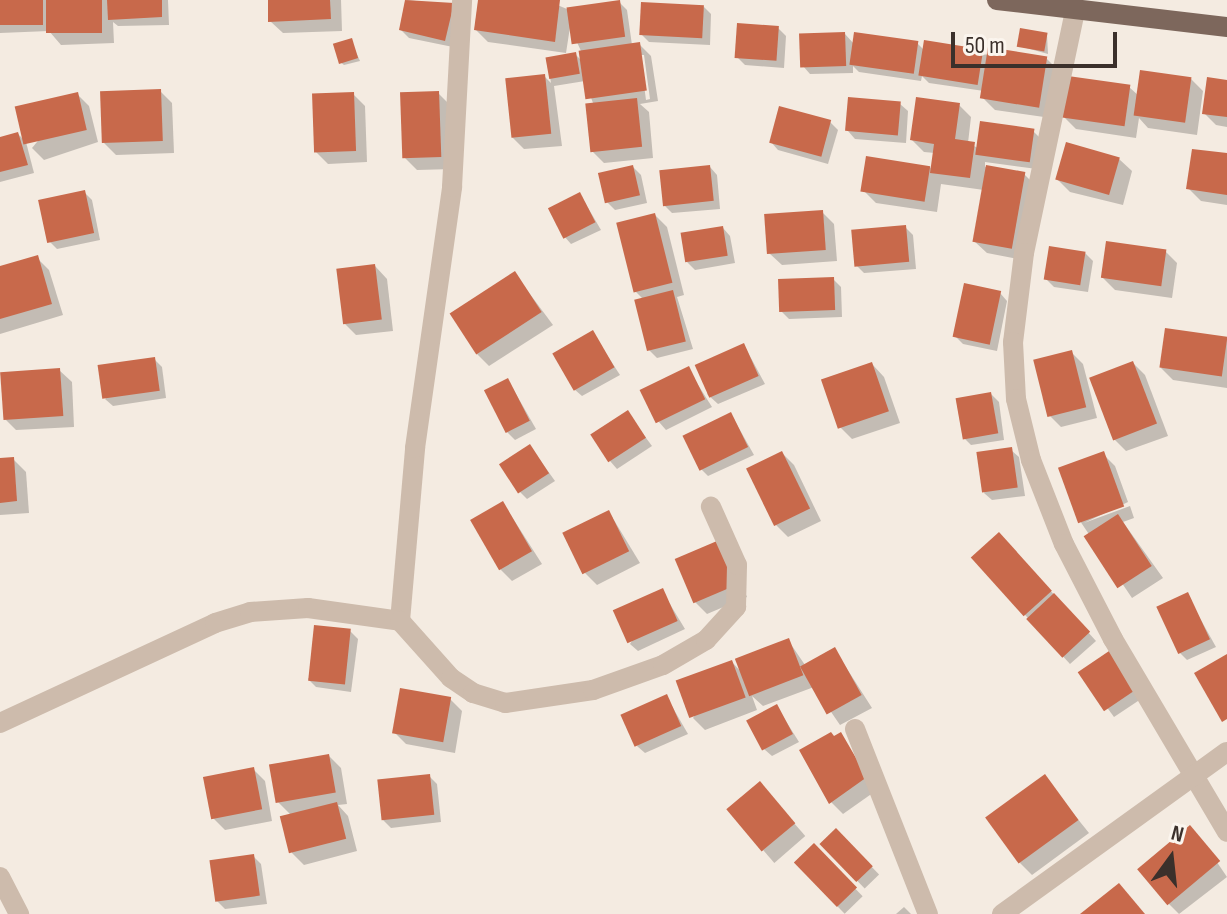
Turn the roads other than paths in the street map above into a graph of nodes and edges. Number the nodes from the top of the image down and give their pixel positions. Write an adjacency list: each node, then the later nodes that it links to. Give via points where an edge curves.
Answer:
1 (462, 0): 6 (street, via 452,187 415,448)
2 (997, 0): 3 (main road)
3 (1075, 11): 4 (main road); 10 (street, via 1024,253 1013,342 1016,399 1031,460 1064,544 1113,639)
4 (1227, 27)
5 (711, 507): 6 (street, via 737,565 736,607 706,640 663,665 593,690 505,703 473,693 451,678)
6 (400, 621): 7 (street, via 308,608 250,612 140,656)
7 (0, 723)
8 (855, 729): 14 (street)
9 (1227, 752): 10 (street)
10 (1197, 774): 11 (street); 15 (street)
11 (1227, 832)
12 (0, 877): 13 (street)
13 (19, 914)
14 (928, 914)
15 (1002, 914)

